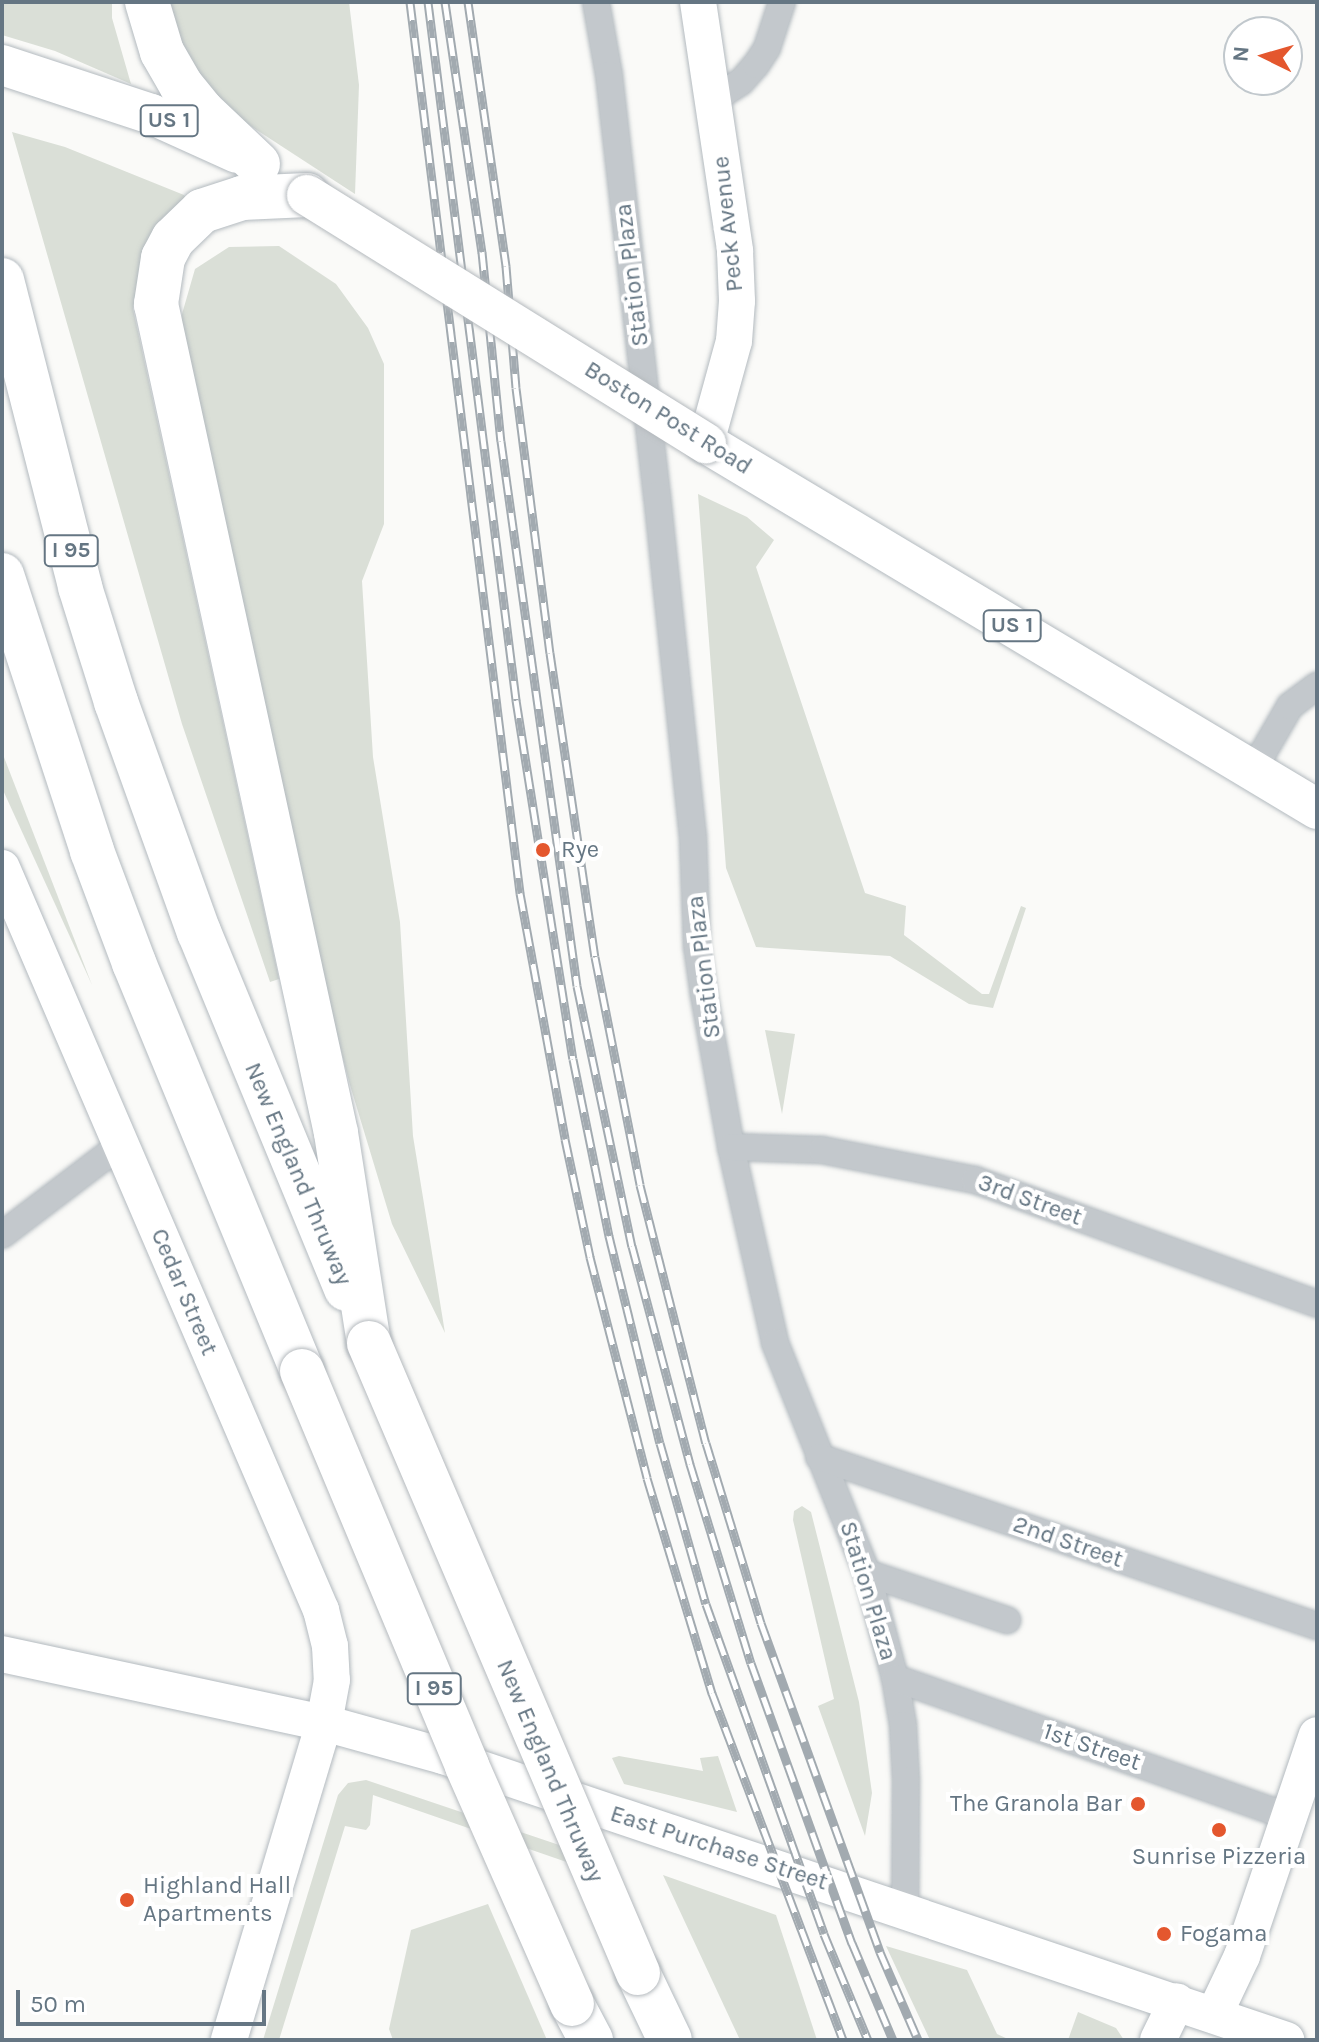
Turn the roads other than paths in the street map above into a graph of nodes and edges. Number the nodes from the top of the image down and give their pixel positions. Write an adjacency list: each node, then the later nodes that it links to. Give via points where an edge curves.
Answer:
1 (147, 2): 7 (highway, via 162,52 181,85)
2 (596, 2): 17 (street, Station Plaza, via 662,543 693,837 697,946)
3 (698, 2): 6 (street, Peck Avenue)
4 (782, 2): 6 (street, via 756,65)
5 (2, 65): 7 (main road, Boston Post Road / US 1, via 205,136)
6 (713, 100): 10 (street, Peck Avenue, via 737,301 734,341)
7 (258, 164): 8 (main road, Boston Post Road / US 1)
8 (307, 195): 10 (main road, Boston Post Road / US 1, bridge); 20 (highway, via 242,198 202,211 173,239 163,258 156,304 336,1133)
9 (2, 280): 20 (highway, New England Thruway / I 95, via 80,587 121,716 204,946)
10 (706, 443): 13 (main road, Boston Post Road / US 1)
11 (2, 575): 33 (highway, I 95, bridge, via 113,907 179,1076 467,1766)
12 (1317, 686): 13 (street, via 1290,706)
13 (1253, 770): 14 (main road, Boston Post Road / US 1)
14 (1317, 809)
15 (2, 868): 16 (street, Cedar Street)
16 (120, 1145): 18 (street); 27 (street, Cedar Street, via 321,1610 332,1680)
17 (731, 1147): 19 (street, 3rd Street, via 822,1150 975,1180); 21 (street, Station Plaza, via 775,1343)
18 (2, 1235)
19 (1317, 1304)
20 (369, 1343): 35 (highway, New England Thruway / I 95, bridge)
21 (819, 1457): 22 (street, Station Plaza); 24 (street, 2nd Street)
22 (867, 1573): 23 (street); 26 (street, Station Plaza)
23 (1007, 1620)
24 (1317, 1626)
25 (2, 1654): 27 (street, East Purchase Street)
26 (895, 1678): 29 (street, 1st Street); 30 (street, Station Plaza, via 906,1780)
27 (324, 1723): 30 (street, East Purchase Street, via 443,1756); 34 (street, Cedar Street)
28 (1317, 1735): 29 (street)
29 (1290, 1817): 32 (street, via 1242,1956)
30 (905, 1909): 31 (street, East Purchase Street)
31 (1177, 2001): 32 (street, East Purchase Street); 36 (street)
32 (1214, 2015): 37 (street, East Purchase Street)
33 (582, 2022)
34 (229, 2040)
35 (670, 2040)
36 (1158, 2040)
37 (1286, 2040)

